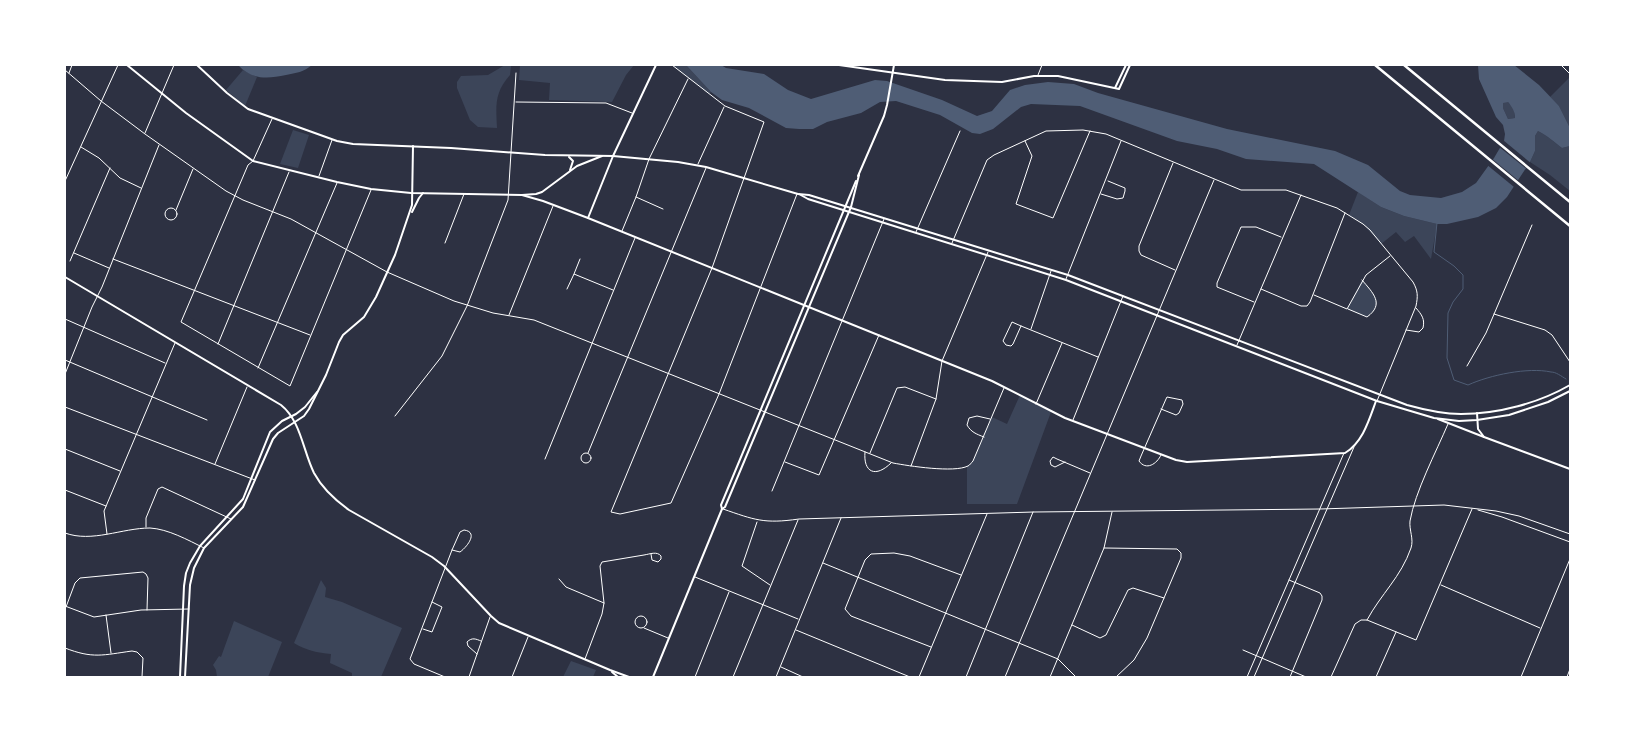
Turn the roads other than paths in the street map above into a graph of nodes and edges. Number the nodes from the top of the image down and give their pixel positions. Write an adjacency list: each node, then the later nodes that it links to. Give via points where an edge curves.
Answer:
1 (72, 65): 17 (street)
2 (118, 65): 25 (street)
3 (127, 65): 24 (street)
4 (174, 65): 24 (street)
5 (197, 65): 29 (street, via 248,109)
6 (656, 65): 28 (street)
7 (672, 65): 22 (street)
8 (839, 65): 19 (street)
9 (894, 65): 19 (street)
10 (1042, 65): 21 (street)
11 (1126, 65): 23 (street)
12 (1130, 65): 23 (street, via 1119,89)
13 (1375, 65): 88 (highway)
14 (1404, 65): 73 (highway)
15 (1562, 65): 20 (street)
16 (65, 70): 17 (street)
17 (69, 73): 25 (street)
18 (516, 73): 26 (street)
19 (892, 73): 21 (street, via 996,82); 54 (street, via 887,105)
20 (1570, 74)
21 (1038, 76): 23 (street, via 1064,76)
22 (688, 78): 27 (street); 43 (street)
23 (1115, 88)
24 (162, 94): 32 (street); 44 (street)
25 (101, 101): 32 (street); 38 (street)
26 (515, 102): 28 (street, via 606,103); 39 (street)
27 (725, 106): 46 (street); 56 (street, via 764,122)
28 (633, 114): 42 (street)
29 (272, 118): 33 (street); 44 (street)
30 (1090, 130): 34 (street, via 1046,130); 34 (street, via 1053,218 1016,204 1032,156); 35 (street)
31 (960, 131): 89 (street)
32 (145, 134): 36 (street)
33 (332, 139): 37 (street, via 353,144); 55 (street)
34 (1025, 140): 95 (street, via 987,160)
35 (1122, 141): 45 (street); 57 (street)
36 (159, 144): 50 (street); 61 (street)
37 (413, 146): 39 (street); 63 (street)
38 (80, 147): 48 (street); 51 (street)
39 (512, 152): 40 (street); 70 (street)
40 (567, 156): 41 (street); 53 (street, via 573,161)
41 (604, 156): 42 (street); 53 (street)
42 (613, 156): 43 (street); 84 (street)
43 (649, 159): 46 (street); 72 (street)
44 (253, 161): 52 (street); 69 (street, via 248,165)
45 (1173, 162): 58 (street); 110 (street, via 1138,251)
46 (697, 165): 47 (street)
47 (706, 167): 56 (street); 100 (street)
48 (110, 168): 61 (street, via 120,178); 101 (street)
49 (65, 169): 51 (street)
50 (194, 169): 69 (street); 78 (street)
51 (70, 171): 59 (street)
52 (290, 171): 55 (street); 80 (street)
53 (569, 172): 71 (street, via 542,192)
54 (859, 175): 75 (street); 76 (street)
55 (318, 178): 60 (street)
56 (744, 178): 66 (street); 107 (street)
57 (1106, 180): 67 (street); 67 (street, via 1124,188 1123,198)
58 (1214, 180): 68 (street, via 1241,190 1286,190); 110 (street)
59 (65, 181)
60 (337, 182): 62 (street); 91 (street)
61 (142, 188): 104 (street)
62 (371, 189): 63 (street); 98 (street)
63 (411, 192): 64 (street); 83 (street)
64 (423, 193): 65 (street); 83 (street)
65 (464, 193): 70 (street); 96 (street)
66 (798, 194): 75 (street); 79 (street); 118 (street)
67 (1101, 194): 114 (street)
68 (1301, 194): 82 (street); 94 (street)
69 (235, 195): 80 (street); 121 (street)
70 (508, 195): 71 (street); 130 (street)
71 (522, 196): 74 (street)
72 (636, 197): 77 (street); 90 (street)
73 (1570, 202)
74 (554, 205): 84 (street); 136 (street)
75 (846, 205): 76 (street); 79 (street)
76 (851, 207): 81 (street); 85 (street)
77 (664, 208)
78 (176, 210): 78 (street, via 169,208 166,217 174,219)
79 (844, 210): 81 (street); 128 (street)
80 (273, 212): 91 (street); 129 (street)
81 (849, 212): 86 (street); 131 (street)
82 (1345, 213): 102 (street, via 1363,224); 124 (street)
83 (410, 217): 111 (street)
84 (588, 218): 90 (street)
85 (884, 218): 86 (street); 89 (street)
86 (882, 223): 92 (street); 139 (street)
87 (1532, 225): 135 (street)
88 (1570, 226)
89 (918, 228): 92 (street); 95 (street)
90 (622, 232): 93 (street)
91 (315, 233): 98 (street); 140 (street)
92 (916, 233): 97 (street)
93 (635, 237): 100 (street); 122 (street)
94 (1282, 237): 119 (street); 127 (street, via 1256,227 1241,227 1224,265 1217,287)
95 (954, 239): 97 (street); 99 (street)
96 (445, 243)
97 (951, 244): 103 (street)
98 (346, 250): 111 (street); 148 (street)
99 (989, 250): 103 (street); 109 (street)
100 (672, 252): 107 (street); 156 (street)
101 (74, 253): 106 (street); 108 (street)
102 (1391, 255): 117 (street); 132 (street, via 1417,288)
103 (987, 256): 113 (street); 159 (street)
104 (113, 259): 108 (street); 121 (street)
105 (580, 259): 112 (street)
106 (70, 261)
107 (712, 268): 118 (street); 169 (street)
108 (110, 269): 125 (street)
109 (1051, 269): 113 (street); 114 (street)
110 (1176, 270): 134 (street)
111 (387, 272): 130 (street); 174 (street, via 369,311 343,335)
112 (574, 274): 120 (street); 122 (street)
113 (1049, 274): 116 (street); 145 (street)
114 (1068, 275): 116 (street); 123 (street)
115 (65, 277): 125 (street)
116 (1066, 280): 126 (street)
117 (1362, 280): 133 (street); 133 (street, via 1376,297 1377,304 1372,314 1367,317)
118 (760, 287): 128 (street); 177 (street)
119 (1260, 289): 124 (street, via 1301,306 1306,306); 127 (street)
120 (567, 290)
121 (194, 291): 129 (street); 153 (street, via 181,322)
122 (613, 291): 152 (street)
123 (1123, 295): 126 (street); 134 (street)
124 (1313, 295): 133 (street)
125 (97, 297): 142 (street); 151 (street)
126 (1121, 300): 137 (street); 155 (street)
127 (1254, 302): 149 (street)
128 (804, 305): 131 (street); 143 (street)
129 (234, 306): 140 (street); 153 (street)
130 (467, 306): 136 (street); 189 (street, via 442,356)
131 (809, 307): 139 (street); 144 (street)
132 (1415, 308): 146 (street); 146 (street, via 1422,315 1423,328 1418,332)
133 (1347, 309)
134 (1159, 310): 137 (street); 149 (street)
135 (1494, 314): 162 (street, via 1546,330); 164 (street)
136 (509, 315): 152 (street, via 534,320)
137 (1157, 315): 154 (street); 199 (street)
138 (65, 319): 142 (street)
139 (842, 321): 147 (street); 197 (street)
140 (277, 323): 148 (street); 166 (street)
141 (1021, 326): 141 (street, via 1012,322 1003,341 1006,345 1014,344); 145 (street)
142 (84, 327): 160 (street); 163 (street)
143 (795, 327): 144 (street); 158 (street)
144 (800, 329): 161 (street)
145 (1031, 330): 150 (street)
146 (1406, 330): 178 (street)
147 (879, 335): 159 (street); 202 (street)
148 (311, 336): 166 (street, via 290,386)
149 (1238, 341): 154 (street); 165 (street)
150 (1062, 342): 155 (street); 182 (street)
151 (175, 343): 163 (street); 173 (street)
152 (592, 343): 156 (street); 213 (street)
153 (218, 344): 166 (street)
154 (1236, 346): 167 (street)
155 (1098, 357): 194 (street)
156 (628, 358): 169 (street); 209 (street)
157 (65, 360): 160 (street)
158 (781, 360): 161 (street); 170 (street)
159 (942, 361): 175 (street); 180 (street)
160 (70, 362): 168 (street); 179 (street)
161 (786, 362): 171 (street)
162 (1570, 362)
163 (166, 364): 179 (street)
164 (1467, 366)
165 (1304, 367): 167 (street); 178 (street)
166 (258, 368)
167 (1302, 372): 181 (street)
168 (65, 374)
169 (668, 374): 177 (street); 177 (street, via 611,512 620,514 671,503)
170 (773, 379): 171 (street); 185 (street)
171 (778, 381): 186 (street)
172 (1570, 385): 187 (street, via 1527,404)
173 (248, 386): 188 (street, via 281,405); 217 (street)
174 (320, 388): 188 (street, via 305,406); 196 (street, via 309,409)
175 (1005, 388): 182 (street); 192 (street)
176 (1570, 391): 193 (street, via 1530,409)
177 (719, 394): 185 (street)
178 (1379, 396): 181 (street); 187 (street, via 1431,411)
179 (152, 398): 191 (street); 198 (street)
180 (936, 399): 211 (street, via 905,387 898,388); 218 (street)
181 (1377, 401): 190 (street); 204 (street)
182 (1036, 404): 194 (street)
183 (65, 407): 198 (street)
184 (1161, 409): 184 (street, via 1167,397 1182,400 1184,404 1176,415); 207 (street)
185 (760, 411): 186 (street); 203 (street)
186 (765, 412): 197 (street); 206 (street)
187 (1477, 413): 193 (street)
188 (291, 416): 196 (street); 222 (street, via 270,432)
189 (395, 416)
190 (1434, 418): 193 (street); 195 (street)
191 (207, 420)
192 (991, 420): 200 (street); 200 (street, via 977,416 969,418 967,425 973,433)
193 (1478, 420): 201 (street, via 1479,432)
194 (1073, 421): 199 (street)
195 (1448, 422): 201 (street); 227 (street)
196 (295, 423): 223 (street, via 278,432 273,439); 257 (street, via 313,471 336,500)
197 (799, 426): 202 (street); 214 (street)
198 (136, 434): 217 (street); 220 (street)
199 (1107, 435): 207 (street); 221 (street)
200 (984, 437): 218 (street, via 973,461 967,466)
201 (1484, 437): 219 (street)
202 (834, 440): 208 (street); 214 (street, via 819,475)
203 (745, 448): 206 (street); 229 (street)
204 (1354, 448): 210 (street); 231 (street)
205 (65, 449): 220 (street)
206 (749, 449): 229 (street)
207 (1144, 449): 212 (street); 212 (street, via 1139,461 1141,464 1156,463)
208 (865, 452): 211 (street); 215 (street, via 866,467 872,472 885,469)
209 (588, 453): 209 (street, via 591,460 585,463 582,456)
210 (1345, 453): 212 (street, via 1187,462); 230 (street)
211 (870, 454): 215 (street)
212 (1161, 455)
213 (545, 459)
214 (784, 462): 225 (street)
215 (891, 462): 218 (street)
216 (1066, 462): 216 (street, via 1053,457 1050,461 1055,467); 221 (street)
217 (215, 465): 222 (street)
218 (910, 467)
219 (1570, 469)
220 (121, 471): 226 (street)
221 (1090, 473): 232 (street)
222 (251, 479): 223 (street); 236 (street, via 243,499)
223 (256, 480): 239 (street, via 247,501)
224 (65, 490): 226 (street)
225 (772, 491)
226 (106, 506): 245 (street)
227 (1414, 506): 228 (street); 231 (street); 281 (street, via 1410,528 1412,546 1398,576)
228 (1473, 508): 241 (street); 243 (street); 266 (street)
229 (722, 509): 240 (street); 261 (street)
230 (1320, 509): 231 (street); 233 (street); 253 (street)
231 (1326, 509): 254 (street)
232 (1075, 511): 233 (street); 234 (street); 292 (street)
233 (1112, 511): 250 (street)
234 (1034, 512): 235 (street); 287 (street)
235 (987, 513): 237 (street); 259 (street)
236 (227, 517): 239 (street); 242 (street, via 162,487 155,496); 248 (street)
237 (841, 517): 238 (street); 256 (street)
238 (798, 519): 240 (street); 267 (street)
239 (232, 520): 249 (street)
240 (758, 521): 267 (street, via 742,566)
241 (1541, 523): 243 (street); 246 (street)
242 (145, 528): 245 (street); 248 (street, via 163,530)
243 (1538, 529): 247 (street)
244 (65, 532): 245 (street, via 82,536)
245 (106, 534)
246 (1570, 534)
247 (1570, 542)
248 (200, 546): 249 (street); 258 (street)
249 (204, 548): 260 (street)
250 (1104, 548): 269 (street, via 1177,550 1181,558); 282 (street)
251 (452, 550): 251 (street, via 460,532 471,533 466,548 460,552); 257 (street)
252 (651, 554): 252 (street, via 659,554 661,559 655,562); 271 (street, via 602,562)
253 (1300, 554): 254 (street); 264 (street)
254 (1305, 556): 265 (street)
255 (1570, 558): 284 (street)
256 (823, 563): 262 (street); 280 (street)
257 (445, 568): 270 (street); 279 (street)
258 (186, 574): 260 (street); 274 (street)
259 (961, 575): 262 (street, via 894,553 871,554); 277 (street)
260 (191, 576): 275 (street)
261 (694, 577): 268 (street); 290 (street)
262 (858, 578): 277 (street); 293 (street, via 845,609 851,616)
263 (558, 579): 271 (street, via 566,587)
264 (1289, 580): 265 (street); 298 (street)
265 (1294, 582): 299 (street); 305 (street, via 1320,593 1322,600)
266 (1440, 584): 284 (street); 288 (street, via 1416,640)
267 (771, 586): 272 (street)
268 (730, 591): 272 (street); 315 (street)
269 (1165, 598): 282 (street, via 1133,588 1128,590 1106,635 1100,638); 325 (street, via 1134,660)
270 (432, 602): 285 (street); 285 (street, via 442,607 432,632)
271 (604, 603): 301 (street)
272 (763, 605): 280 (street); 316 (street)
273 (65, 607): 276 (street, via 80,578 142,572 148,578); 278 (street, via 94,617)
274 (183, 609): 275 (street); 276 (street); 307 (street)
275 (189, 609): 308 (street)
276 (148, 610): 278 (street)
277 (945, 613): 287 (street); 293 (street)
278 (106, 615): 296 (street)
279 (491, 616): 289 (street, via 508,628); 291 (street)
280 (799, 620): 286 (street)
281 (1367, 620): 288 (street); 330 (street, via 1355,624)
282 (1072, 625): 300 (street)
283 (644, 628): 283 (street, via 645,618 637,617 636,626); 290 (street)
284 (1541, 628): 332 (street)
285 (422, 629): 309 (street, via 410,659 414,664)
286 (795, 629): 302 (street); 319 (street)
287 (985, 629): 292 (street); 321 (street)
288 (1396, 632): 331 (street)
289 (529, 636): 301 (street); 311 (street)
290 (669, 638): 314 (street)
291 (482, 641): 297 (street); 297 (street, via 470,639 468,642)
292 (1019, 643): 300 (street); 322 (street)
293 (931, 647): 320 (street)
294 (65, 648): 296 (street, via 88,656)
295 (1243, 650): 298 (street)
296 (111, 654): 306 (street, via 132,651 141,654)
297 (477, 654): 310 (street)
298 (1256, 655): 299 (street); 326 (street)
299 (1262, 658): 305 (street); 327 (street)
300 (1058, 659): 323 (street); 324 (street)
301 (584, 660): 304 (street)
302 (780, 667): 317 (street); 318 (street)
303 (1570, 669): 333 (street)
304 (610, 670): 312 (street); 313 (street)
305 (1293, 671): 328 (street); 329 (street)
306 (142, 677)
307 (180, 677)
308 (185, 677)
309 (445, 677)
310 (469, 677)
311 (512, 677)
312 (618, 677)
313 (629, 677)
314 (653, 677)
315 (695, 677)
316 (733, 677)
317 (776, 677)
318 (803, 677)
319 (910, 677)
320 (919, 677)
321 (966, 677)
322 (1005, 677)
323 (1050, 677)
324 (1076, 677)
325 (1116, 677)
326 (1247, 677)
327 (1254, 677)
328 (1290, 677)
329 (1306, 677)
330 (1331, 677)
331 (1376, 677)
332 (1521, 677)
333 (1567, 677)

